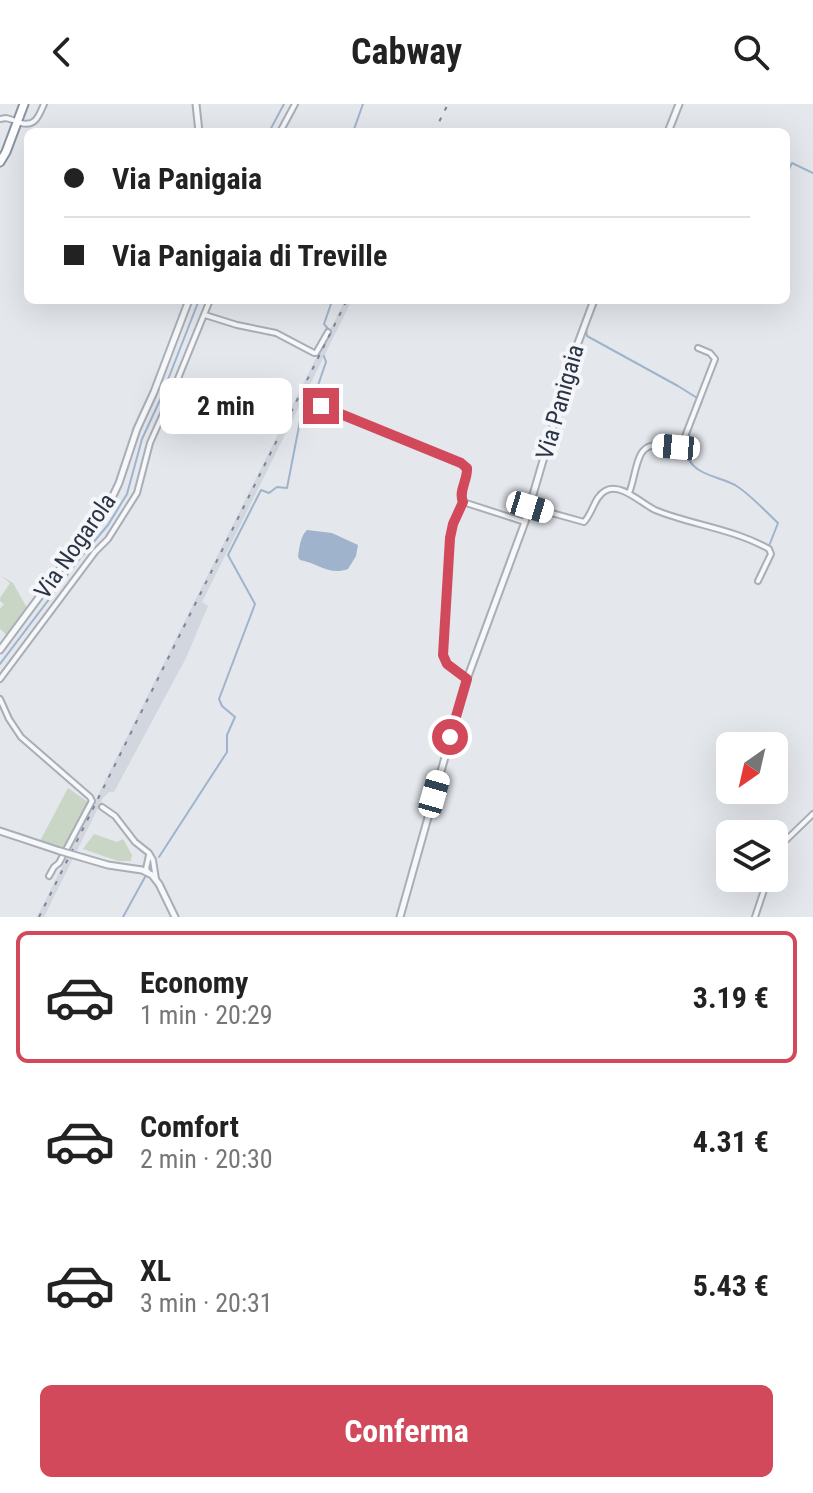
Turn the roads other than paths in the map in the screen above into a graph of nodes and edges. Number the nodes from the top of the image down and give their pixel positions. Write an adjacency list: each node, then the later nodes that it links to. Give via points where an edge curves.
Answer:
1 (24, 104): 12 (highway)
2 (44, 104): 8 (street, via 35,122)
3 (196, 104): 9 (street)
4 (295, 104): 10 (street)
5 (679, 104): 11 (street)
6 (0, 119): 7 (street)
7 (13, 120)
8 (21, 123)
9 (199, 128)
10 (282, 128)
11 (670, 128)
12 (0, 162)
13 (187, 304): 25 (street, Via Nogarola, via 111,500)
14 (209, 304): 16 (street)
15 (593, 304): 22 (street, Via Panigaia)
16 (205, 315): 17 (street, via 276,333 314,353); 26 (street, via 150,443 133,501)
17 (328, 332)
18 (698, 348): 20 (street, via 715,359 684,439 676,447 645,448)
19 (321, 406): 21 (street, via 463,464)
20 (629, 493): 22 (street, via 605,491 584,522); 24 (street, via 660,511 769,549)
21 (463, 502): 23 (street); 27 (street, via 450,538 443,655)
22 (530, 507): 23 (street, Via Panigaia)
23 (525, 522): 27 (street, Via Panigaia)
24 (758, 581)
25 (0, 650)
26 (0, 679)
27 (467, 679): 37 (street, Via Panigaia)
28 (0, 699): 34 (street, via 21,737 91,799)
29 (102, 807): 33 (street, via 146,850)
30 (813, 814): 32 (street)
31 (0, 831): 33 (street, bridge, via 118,867)
32 (788, 838)
33 (149, 868): 36 (street)
34 (49, 876)
35 (763, 892): 38 (street)
36 (175, 917)
37 (400, 917)
38 (755, 917)

